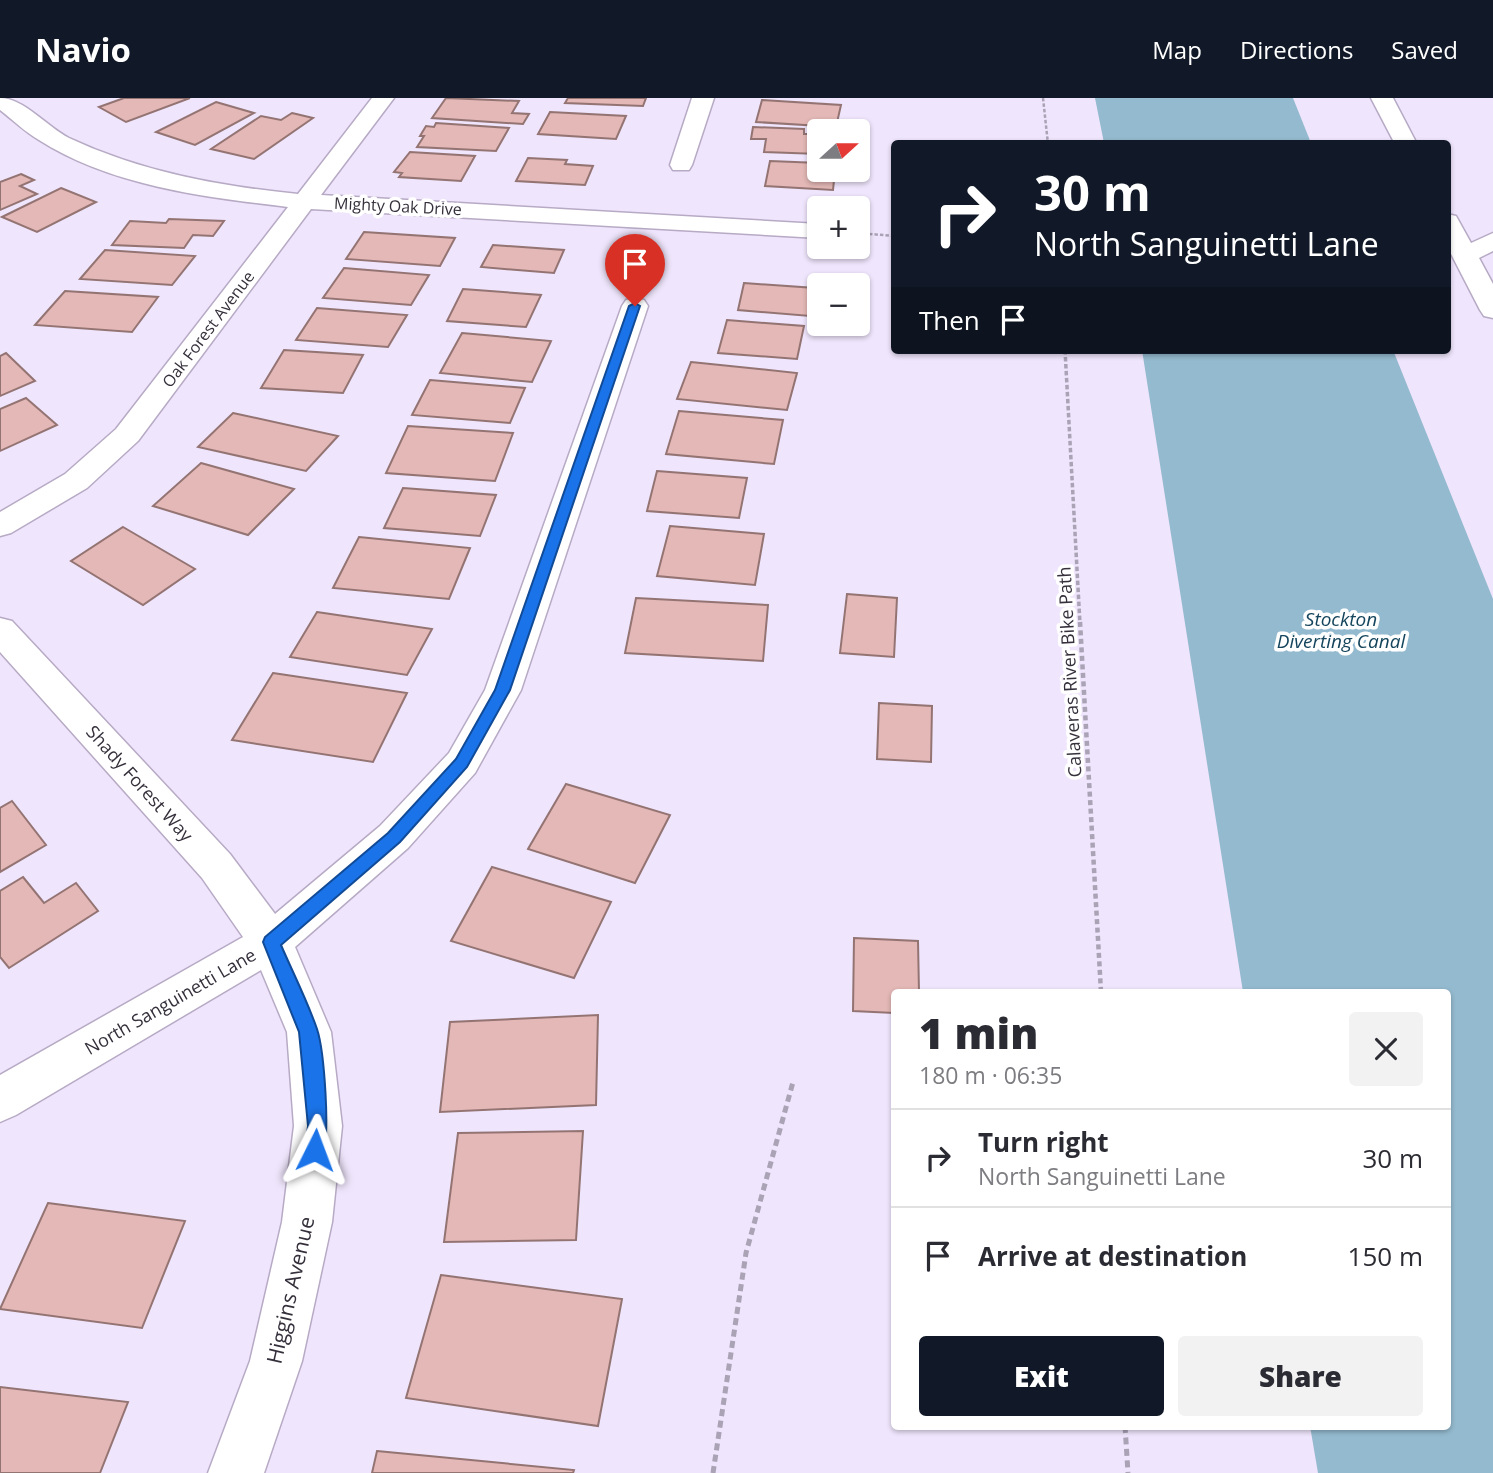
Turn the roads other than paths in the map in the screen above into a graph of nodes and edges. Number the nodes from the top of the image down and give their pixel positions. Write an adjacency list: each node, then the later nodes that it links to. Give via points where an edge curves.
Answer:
1 (383, 98): 7 (street, Oak Forest Avenue)
2 (704, 98): 6 (street)
3 (1382, 98): 5 (street)
4 (0, 100): 7 (street, Mighty Oak Drive, via 44,136 97,162 158,181)
5 (1404, 140)
6 (681, 165)
7 (306, 200): 9 (street, Mighty Oak Drive); 13 (street, Oak Forest Avenue, via 127,435 76,481)
8 (1451, 228): 10 (street, via 1461,247)
9 (807, 230)
10 (1476, 248): 12 (street)
11 (635, 306): 15 (street, North Sanguinetti Lane, via 503,690 462,763 394,837)
12 (1493, 310)
13 (0, 526)
14 (0, 630): 15 (street, Shady Forest Way, via 216,866)
15 (271, 942): 16 (street, North Sanguinetti Lane); 17 (street, Higgins Avenue, via 309,1032 318,1126 307,1222 276,1361)
16 (0, 1100)
17 (236, 1473)

